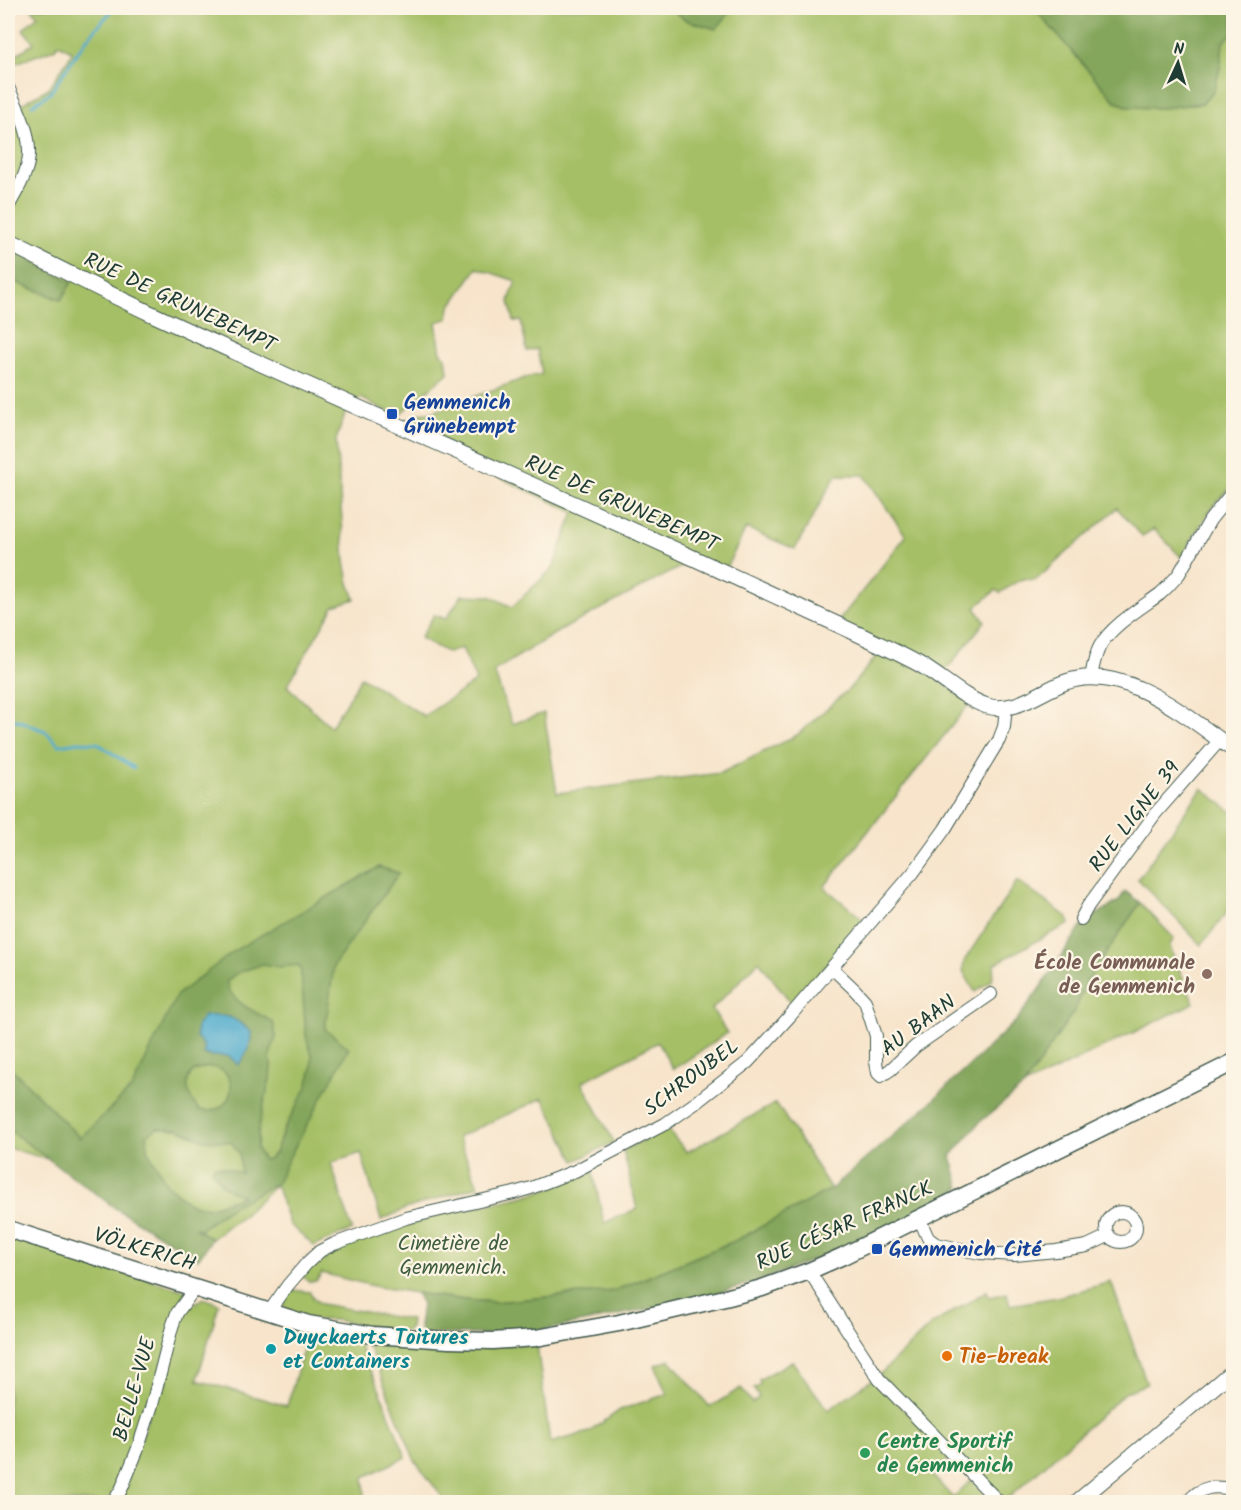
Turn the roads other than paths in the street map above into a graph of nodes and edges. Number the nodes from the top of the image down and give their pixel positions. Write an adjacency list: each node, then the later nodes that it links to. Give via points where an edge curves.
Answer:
1 (8, 87): 2 (street, via 27,133 30,154)
2 (8, 207)
3 (8, 243): 6 (street, RUE DE GRUNEBEMPT, via 152,314 875,642 918,663 986,706)
4 (1233, 490): 5 (street, via 1167,588 1106,638 1097,652)
5 (1091, 677): 6 (street, via 1068,681 1019,704); 7 (street, via 1110,679 1151,695)
6 (1006, 706): 10 (street, SCHROUBEL, via 999,740 945,829)
7 (1220, 740): 8 (street); 9 (street, RUE LIGNE 39, via 1155,814)
8 (1233, 750)
9 (1081, 919)
10 (832, 968): 11 (street, AU BAAN, via 865,1001 876,1036 876,1062 881,1076 916,1046); 18 (street, SCHROUBEL, via 747,1062 665,1124 575,1171 531,1188 406,1218 334,1244 307,1263)
11 (992, 994)
12 (1233, 1062): 13 (main road, RUE CÉSAR FRANCK)
13 (919, 1218): 15 (street, via 928,1238 936,1244 980,1253 1056,1251 1087,1246); 16 (main road, RUE CÉSAR FRANCK)
14 (8, 1229): 17 (main road, VÖLKERICH)
15 (1108, 1236)
16 (809, 1270): 18 (main road, RUE CÉSAR FRANCK, via 729,1297 536,1338 373,1335 308,1324); 22 (street, via 879,1379)
17 (195, 1288): 18 (main road, VÖLKERICH); 21 (street, BELLE-VUE, via 177,1313 137,1451)
18 (269, 1312)
19 (1233, 1371): 23 (street)
20 (1233, 1489): 24 (street, via 1206,1488)
21 (113, 1503)
22 (999, 1503)
23 (1077, 1503)
24 (1188, 1503)

